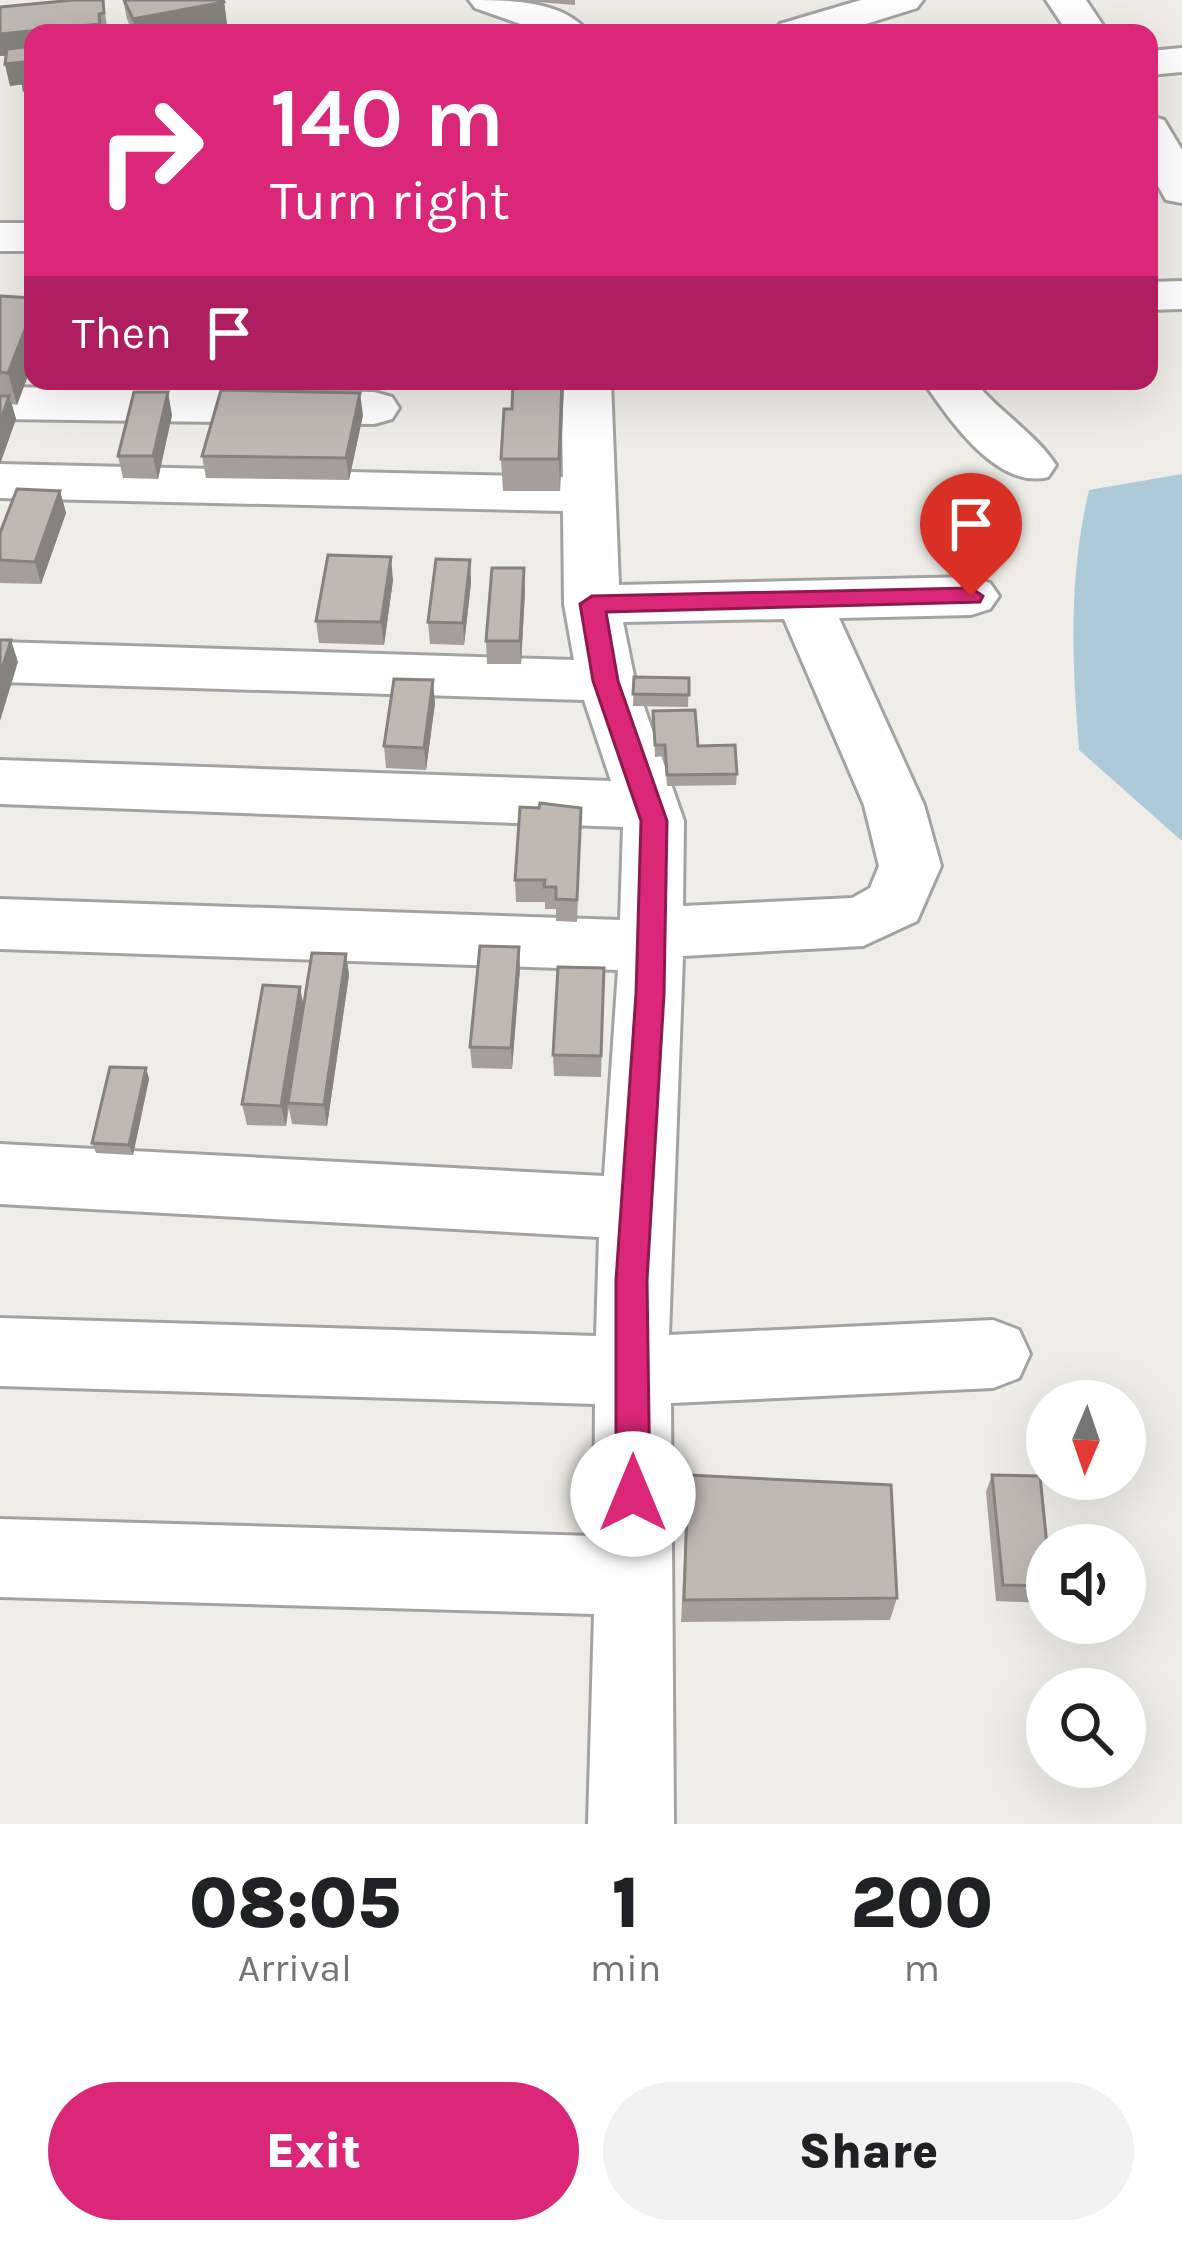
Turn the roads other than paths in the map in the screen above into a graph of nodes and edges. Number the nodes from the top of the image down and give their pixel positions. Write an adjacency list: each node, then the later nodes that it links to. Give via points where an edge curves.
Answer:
1 (489, 0): 3 (street)
2 (903, 0): 4 (street)
3 (560, 24)
4 (824, 24)
5 (1158, 146): 6 (street)
6 (1182, 190)
7 (586, 390): 14 (street)
8 (955, 390): 11 (street)
9 (376, 394): 10 (street); 13 (street)
10 (0, 403)
11 (1030, 465)
12 (0, 481): 13 (street)
13 (362, 490): 14 (street)
14 (591, 495): 17 (street)
15 (971, 596): 16 (street)
16 (803, 599): 17 (street); 23 (street, via 893,805 910,866 895,904 863,921)
17 (592, 604): 19 (street)
18 (0, 662): 19 (street)
19 (606, 681): 21 (street)
20 (0, 782): 21 (street)
21 (648, 806): 23 (street)
22 (0, 924): 23 (street)
23 (651, 939): 25 (street)
24 (0, 1174): 25 (street)
25 (636, 1208): 28 (street)
26 (0, 1352): 28 (street)
27 (993, 1354): 28 (street)
28 (632, 1371): 30 (street)
29 (0, 1558): 30 (street)
30 (634, 1576): 31 (street)
31 (631, 1824)

